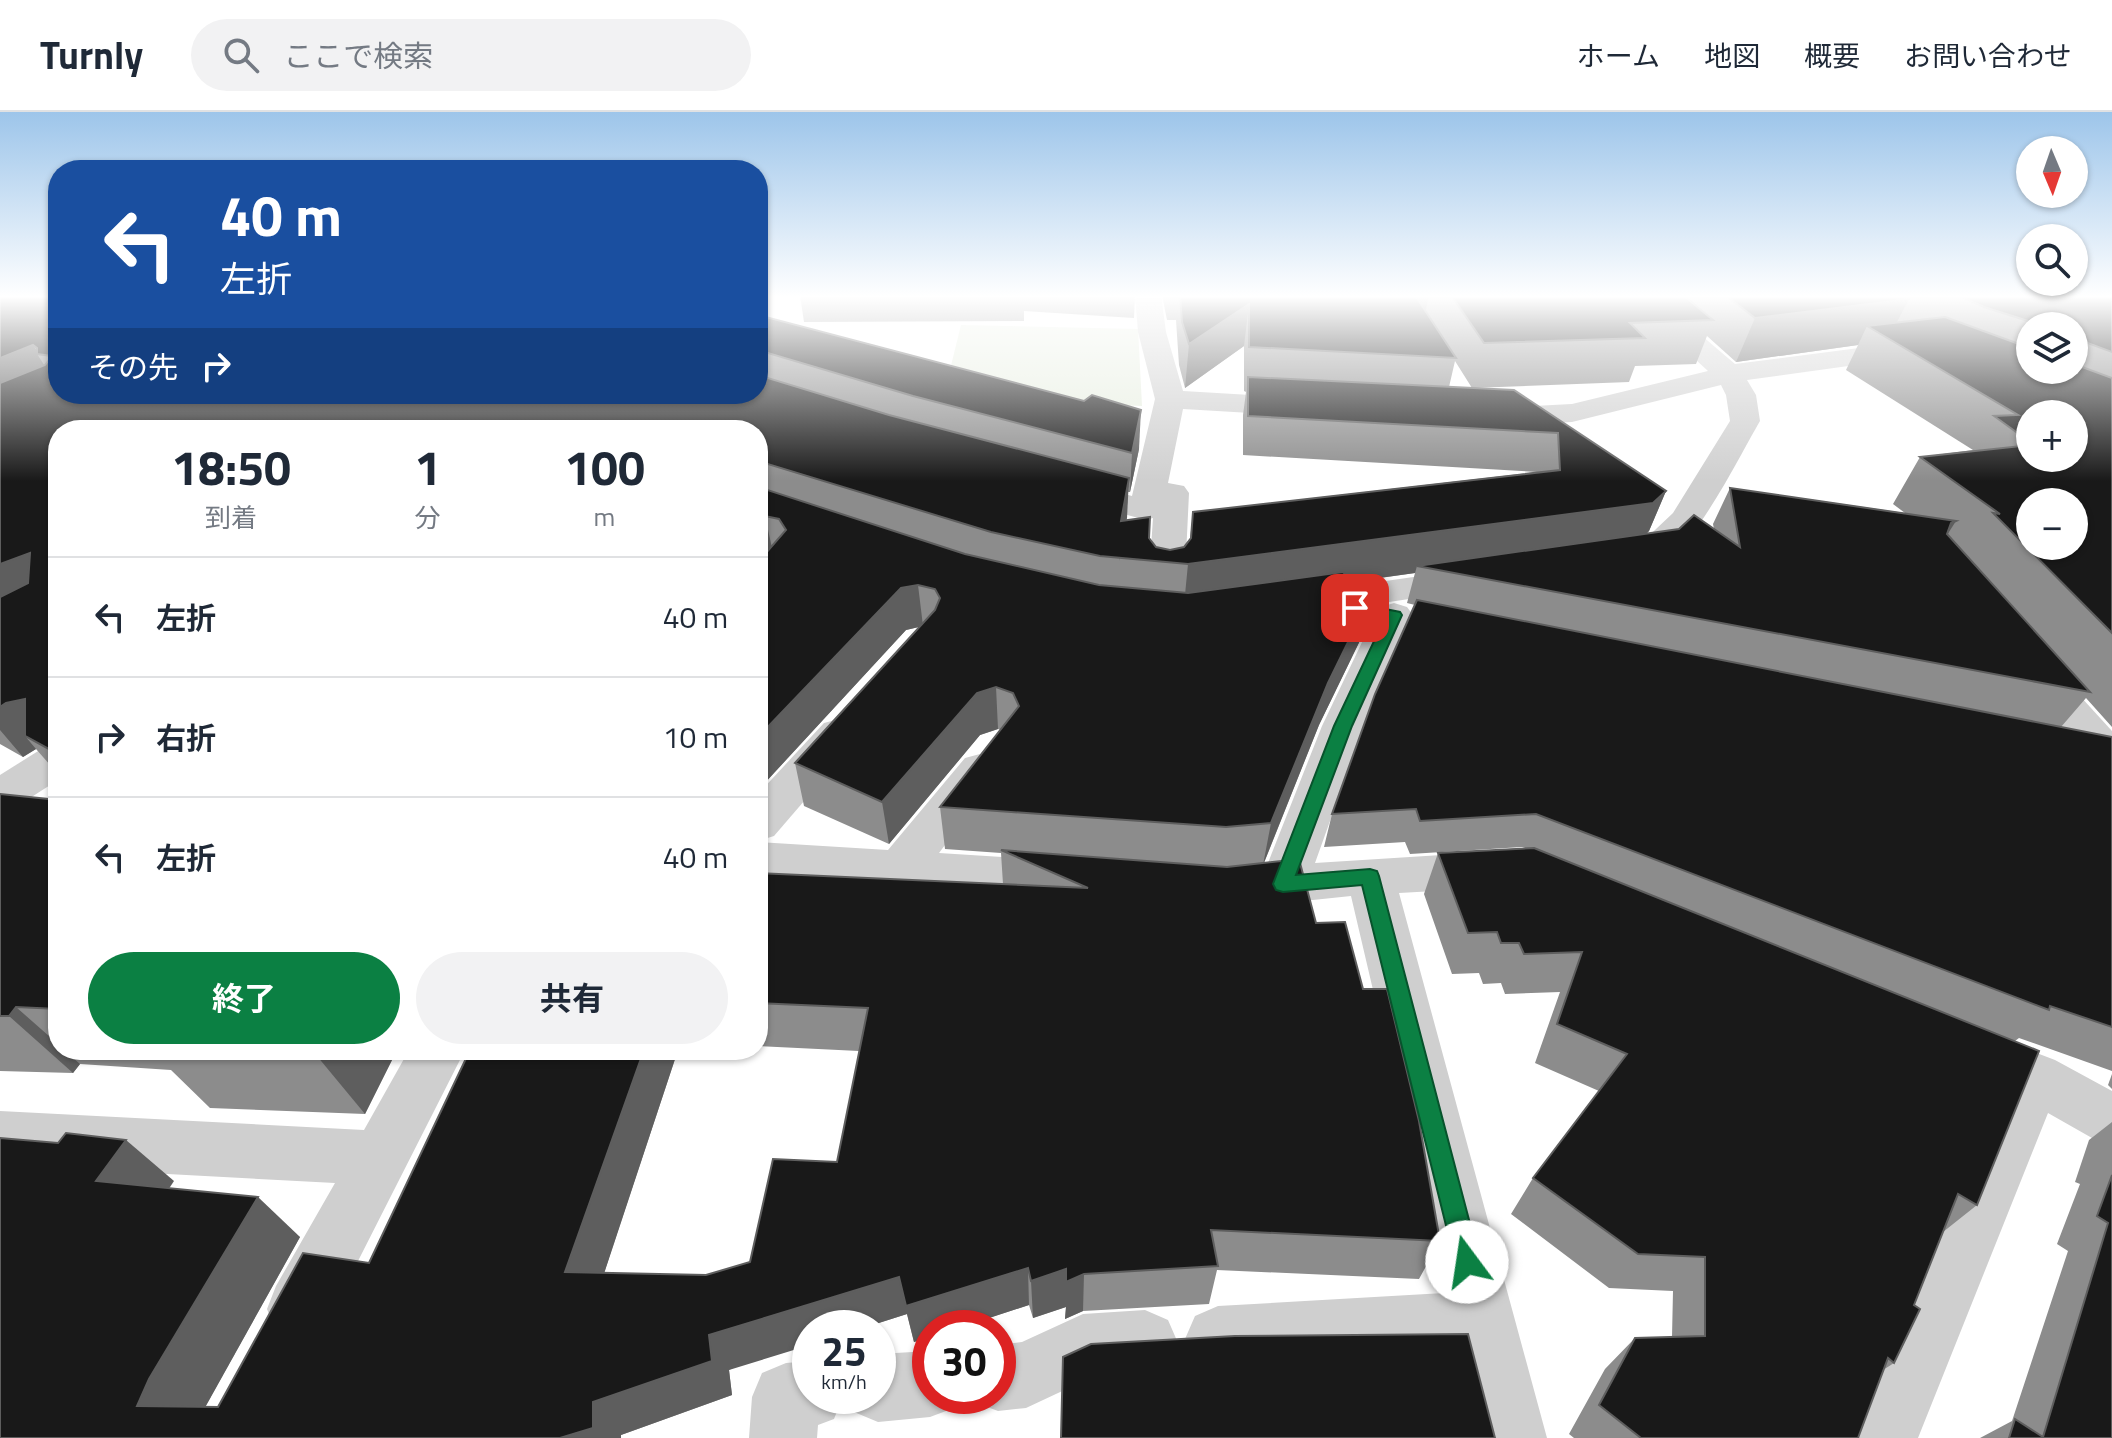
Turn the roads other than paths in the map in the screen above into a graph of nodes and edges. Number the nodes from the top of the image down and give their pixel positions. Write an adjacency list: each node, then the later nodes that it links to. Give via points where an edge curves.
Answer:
1 (1159, 357): 5 (street)
2 (1709, 357): 4 (street)
3 (1874, 357): 4 (street)
4 (1729, 374): 7 (street, via 1572,413); 10 (street, via 1741,395 1745,421 1686,519 1649,555)
5 (1170, 399): 6 (street); 9 (street)
6 (1329, 408)
7 (1467, 410)
8 (1044, 482): 9 (street, via 1146,510)
9 (1152, 491): 11 (street, via 1172,493)
10 (1587, 564)
11 (1167, 577)
12 (1494, 577): 13 (street)
13 (1324, 601): 14 (street); 28 (street, via 1410,618 1343,726)
14 (1277, 607)
15 (2007, 640): 19 (street)
16 (860, 709): 22 (street)
17 (2050, 746): 19 (street)
18 (997, 747): 24 (street)
19 (2112, 758)
20 (48, 765): 21 (street)
21 (0, 796)
22 (768, 813)
23 (768, 860): 24 (street)
24 (901, 867): 27 (street)
25 (1536, 874): 26 (street, via 1521,868)
26 (1370, 876): 28 (street); 36 (street)
27 (1109, 882)
28 (1283, 884): 29 (street)
29 (1204, 889)
30 (1932, 1036): 32 (street)
31 (433, 1060): 35 (street)
32 (2035, 1077): 33 (street); 42 (street)
33 (2112, 1120)
34 (0, 1138): 35 (street)
35 (380, 1158): 37 (street)
36 (1483, 1323): 38 (street, via 1083,1347); 41 (street)
37 (274, 1354)
38 (1016, 1376)
39 (792, 1396): 40 (street, via 786,1397)
40 (783, 1438)
41 (1513, 1438)
42 (1884, 1438)

